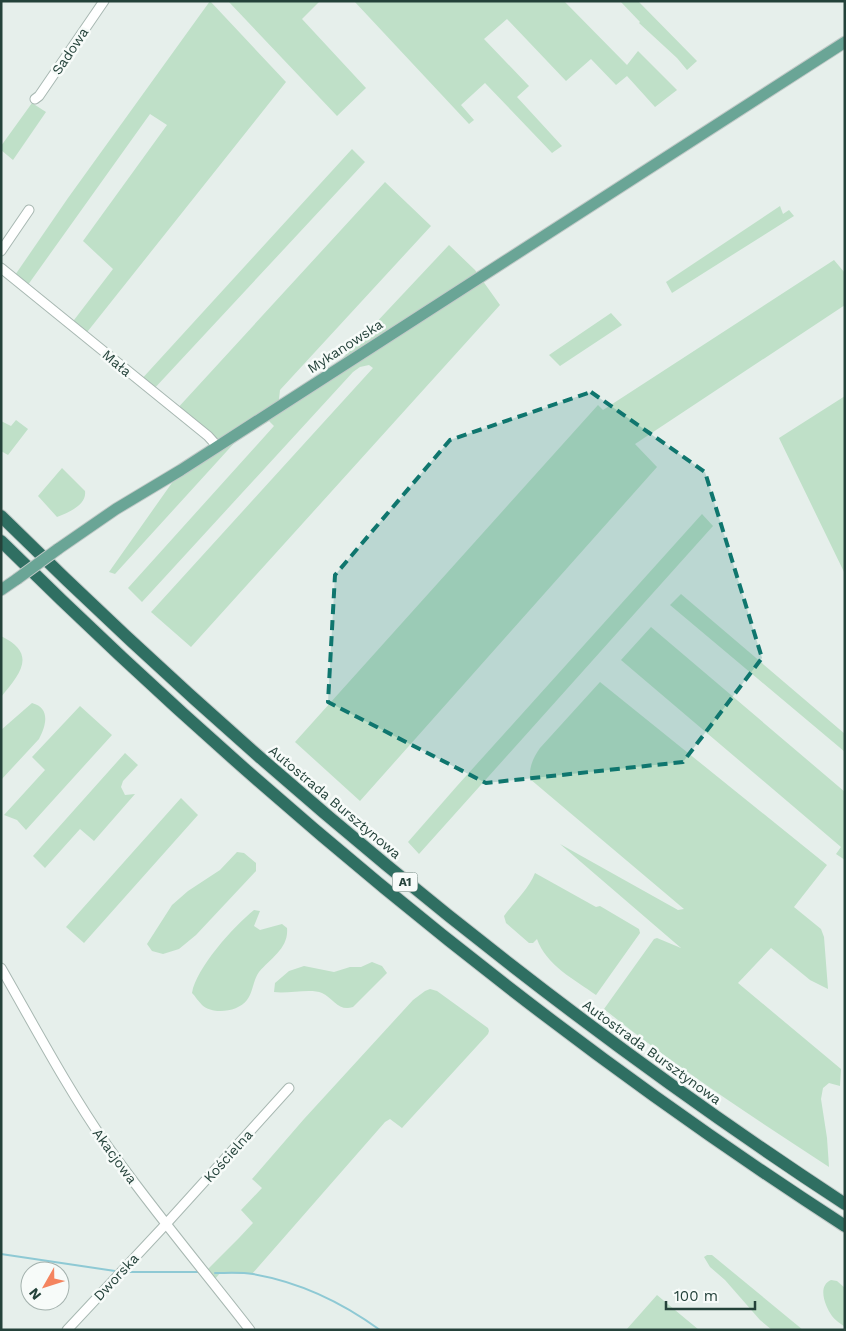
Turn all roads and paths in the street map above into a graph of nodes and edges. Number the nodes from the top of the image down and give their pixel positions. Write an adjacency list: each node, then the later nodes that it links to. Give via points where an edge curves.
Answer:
1 (104, 1): 3 (street, Sadowa)
2 (845, 42): 7 (main road, Mykanowska)
3 (35, 99)
4 (29, 210): 5 (street)
5 (1, 251)
6 (1, 268): 7 (street, Mała)
7 (217, 446): 10 (main road, Mykanowska, bridge, via 116,509)
8 (1, 516): 13 (highway, Autostrada Bursztynowa / A1, via 200,705 414,888 534,984 645,1066)
9 (1, 541): 15 (highway, A1, via 226,752 410,908 656,1096)
10 (1, 590)
11 (1, 968): 14 (street, Akacjowa, via 86,1115)
12 (289, 1088): 14 (street, Kościelna)
13 (845, 1204)
14 (166, 1224): 16 (street, Dworska); 17 (street, Akacjowa)
15 (845, 1226)
16 (67, 1330)
17 (250, 1330)

